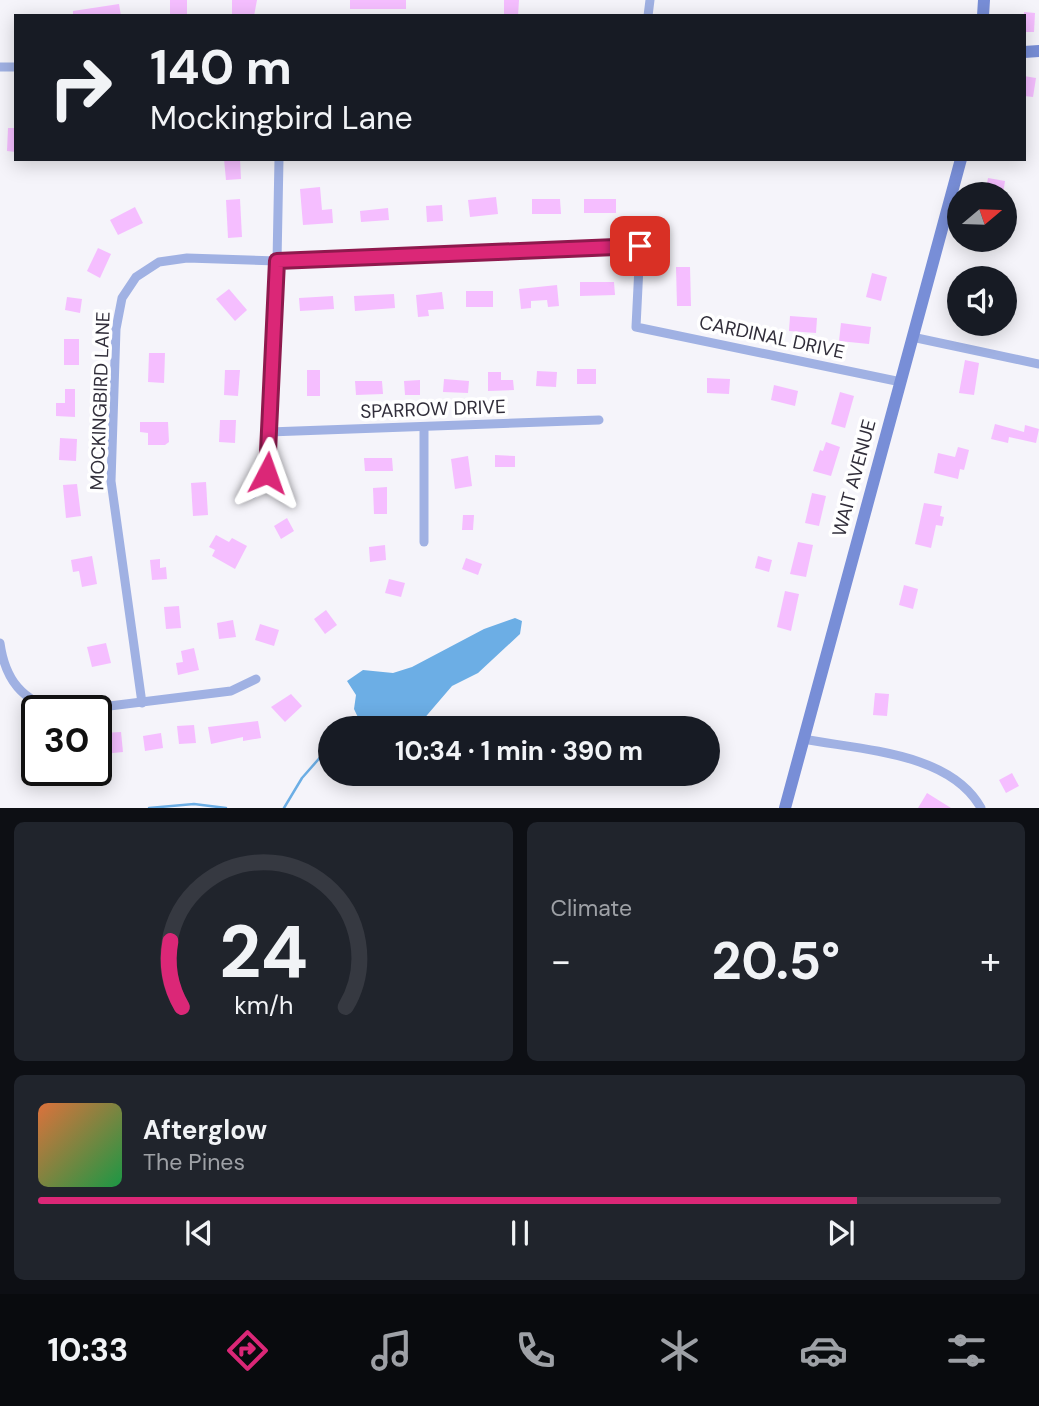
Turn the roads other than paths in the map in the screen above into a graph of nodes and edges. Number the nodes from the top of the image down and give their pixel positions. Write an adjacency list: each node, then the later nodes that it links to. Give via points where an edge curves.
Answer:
1 (279, 161): 3 (street)
2 (960, 161): 5 (main road, WAIT AVENUE)
3 (277, 261): 4 (street, MOCKINGBIRD LANE, via 640,246); 10 (street); 16 (street, MOCKINGBIRD LANE, via 187,258 159,262 136,277 122,298 116,329 111,481)
4 (636, 327): 7 (street, CARDINAL DRIVE)
5 (912, 337): 6 (street); 7 (main road, WAIT AVENUE)
6 (1039, 364)
7 (901, 382): 18 (main road, WAIT AVENUE)
8 (599, 420): 9 (street, SPARROW DRIVE)
9 (424, 428): 10 (street, SPARROW DRIVE); 12 (street)
10 (269, 432): 11 (street, via 267,473)
11 (253, 494)
12 (424, 542)
13 (0, 643): 15 (street, via 12,684)
14 (256, 679): 16 (street, via 231,691)
15 (24, 695)
16 (142, 703): 17 (street)
17 (112, 706)
18 (803, 739): 19 (main road, WAIT AVENUE); 20 (street, via 933,765 954,776)
19 (785, 807)
20 (981, 807)

